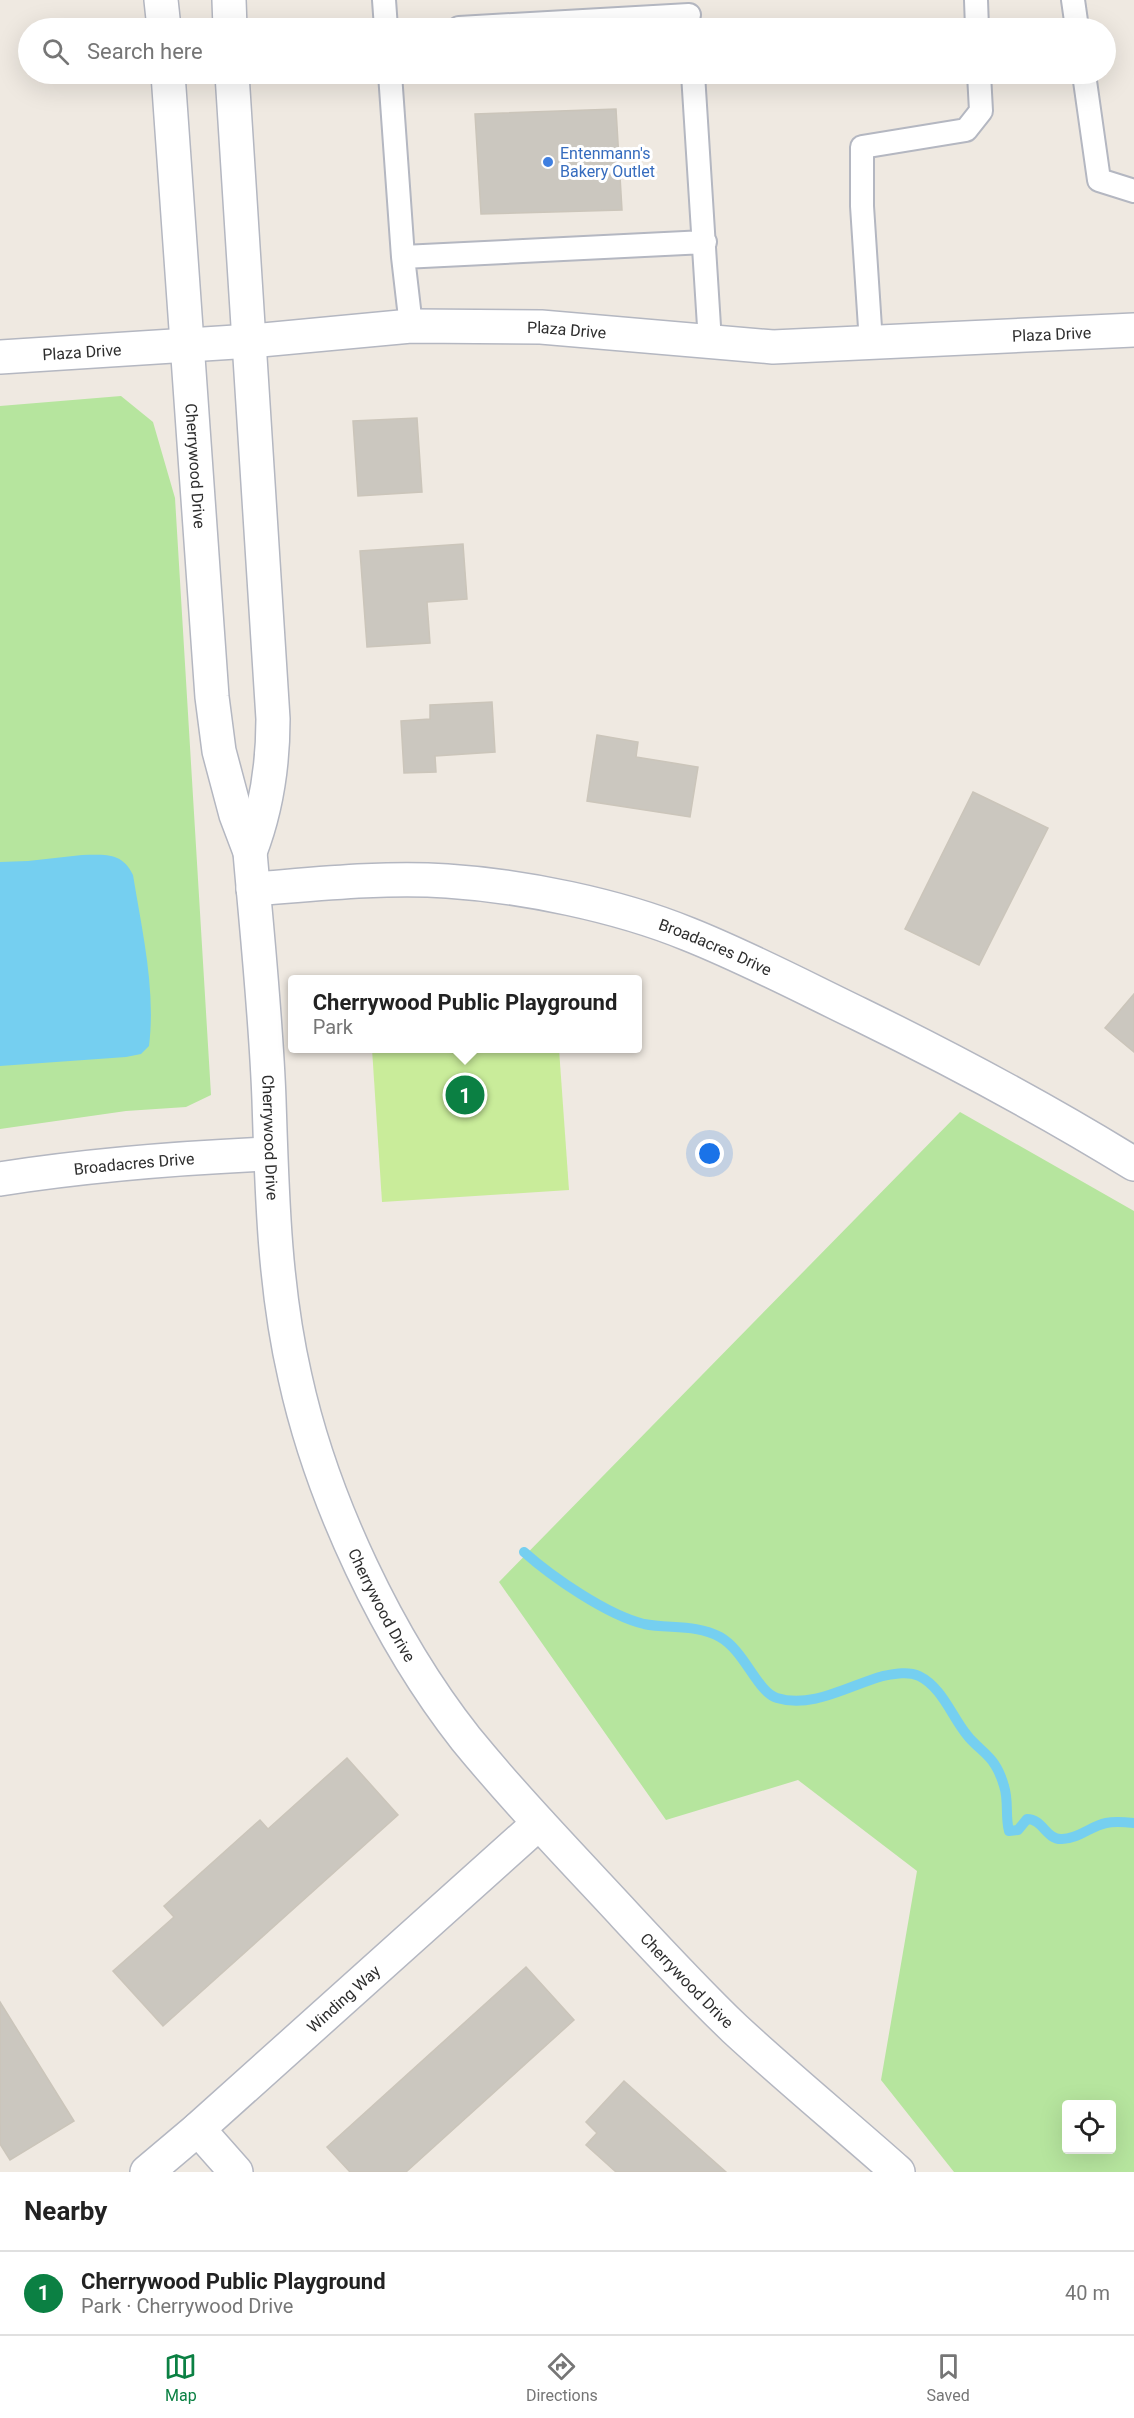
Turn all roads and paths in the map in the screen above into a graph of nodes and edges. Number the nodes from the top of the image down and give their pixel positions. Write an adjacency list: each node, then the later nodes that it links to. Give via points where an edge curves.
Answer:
1 (161, 0): 7 (street)
2 (229, 0): 8 (street)
3 (384, 0): 9 (lane)
4 (976, 0): 11 (lane)
5 (1073, 0): 12 (lane)
6 (688, 15): 10 (lane)
7 (163, 18)
8 (230, 18)
9 (385, 18)
10 (635, 18)
11 (977, 18)
12 (1076, 18)
13 (169, 84): 26 (street, Cherrywood Drive)
14 (233, 84): 24 (street, Cherrywood Drive)
15 (391, 84): 21 (lane)
16 (694, 84): 20 (lane)
17 (980, 84): 27 (lane, via 981,111 966,130 862,147)
18 (1085, 84): 19 (lane, via 1099,180)
19 (1134, 191)
20 (705, 242): 21 (lane); 25 (lane)
21 (403, 257): 22 (lane)
22 (411, 326): 24 (street, Plaza Drive); 25 (street, Plaza Drive, via 541,327)
23 (1134, 330): 27 (street, Plaza Drive)
24 (251, 341): 26 (street, Plaza Drive); 29 (street, Cherrywood Drive, via 273,760 261,825)
25 (710, 342): 27 (street, Plaza Drive, via 773,347)
26 (188, 344): 28 (street, Plaza Drive); 29 (street, Cherrywood Drive, via 212,697 219,751)
27 (871, 344)
28 (0, 357)
29 (250, 852): 30 (street, Cherrywood Drive)
30 (253, 889): 31 (street, Cherrywood Drive, via 269,1097); 32 (street, Broadacres Drive, via 380,880 448,881 630,914 734,954 911,1040 1071,1125)
31 (269, 1154): 33 (street, Broadacres Drive, via 128,1162); 34 (street, Cherrywood Drive, via 286,1335 305,1417 340,1513 363,1567 417,1670 466,1738)
32 (1134, 1164)
33 (0, 1179)
34 (539, 1823): 35 (street, Winding Way); 38 (street, Cherrywood Drive, via 698,1993)
35 (198, 2129): 36 (street, Winding Way); 37 (street)
36 (147, 2172)
37 (236, 2172)
38 (898, 2172)

